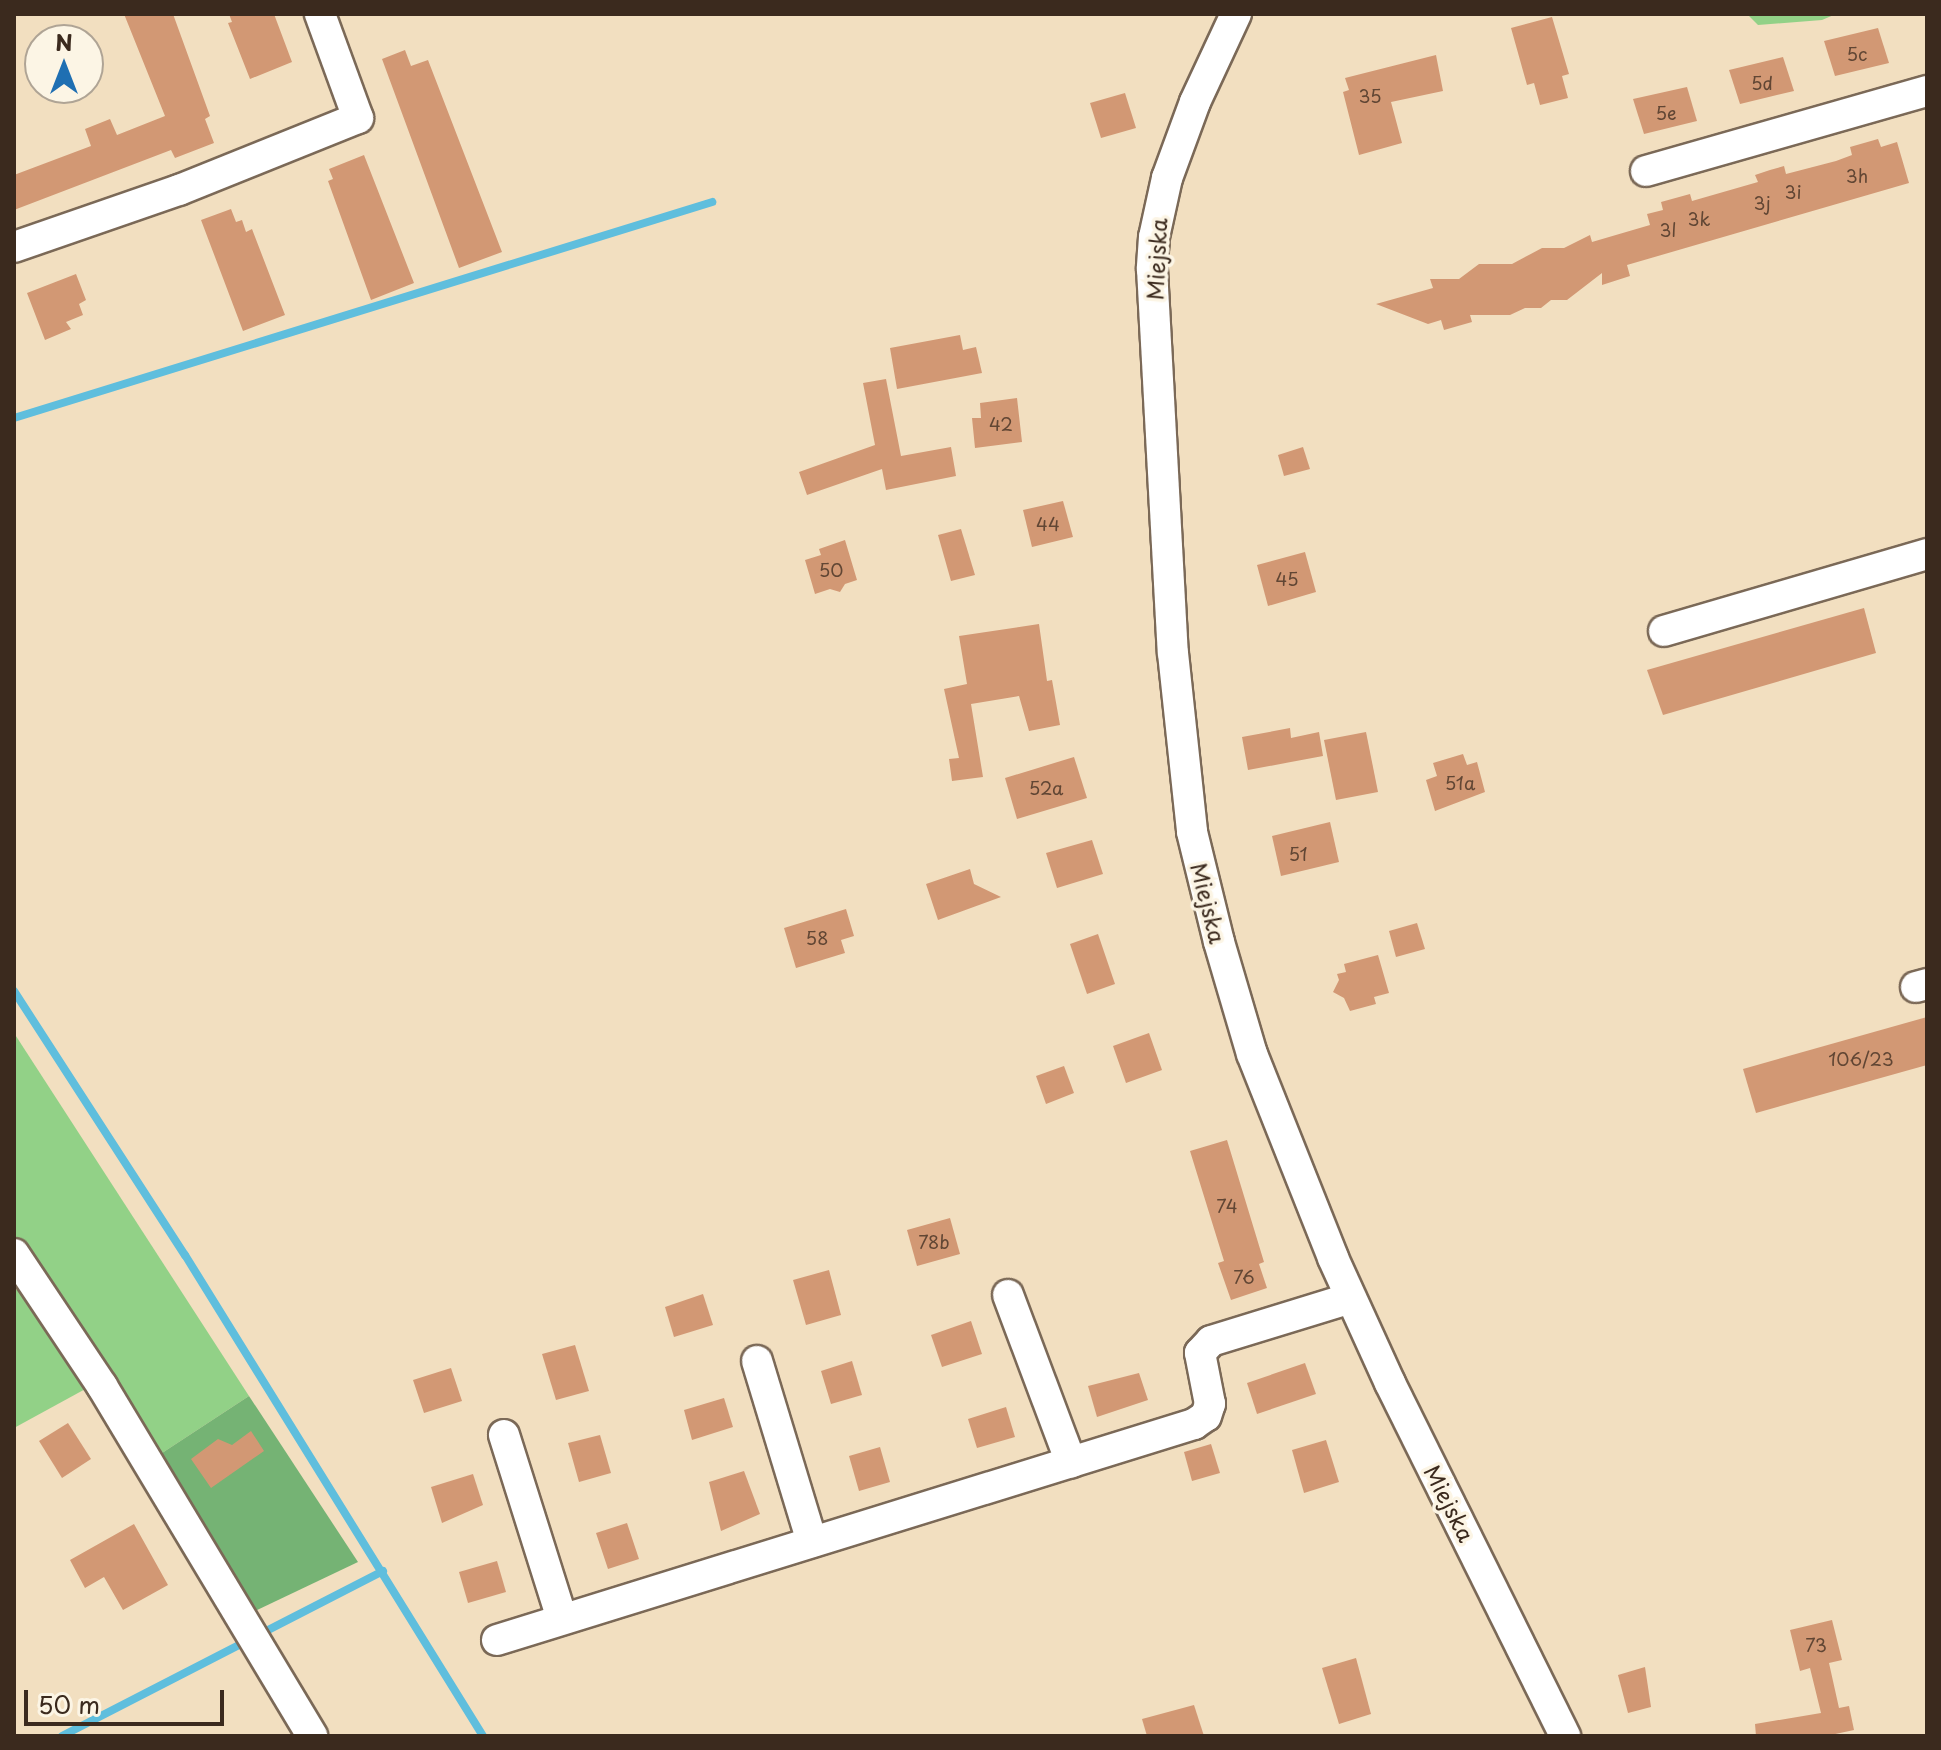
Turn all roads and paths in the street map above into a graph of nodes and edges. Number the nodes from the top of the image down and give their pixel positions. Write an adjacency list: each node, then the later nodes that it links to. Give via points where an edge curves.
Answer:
1 (320, 14): 5 (street, via 358,118 179,190)
2 (1236, 14): 10 (street, Miejska, via 1180,142 1154,237 1157,394 1177,696 1192,832 1229,978 1252,1054)
3 (1927, 91): 4 (street)
4 (1646, 171)
5 (14, 247)
6 (1927, 554): 7 (street)
7 (1664, 631)
8 (14, 1254): 17 (street, via 102,1386)
9 (1008, 1295): 13 (street)
10 (1351, 1298): 13 (street, via 1211,1341 1200,1353 1210,1404 1206,1416); 18 (street, Miejska)
11 (757, 1361): 14 (street)
12 (504, 1435): 15 (street)
13 (1071, 1463): 14 (street)
14 (812, 1542): 15 (street)
15 (562, 1619): 16 (street)
16 (497, 1640)
17 (312, 1736)
18 (1565, 1736)

